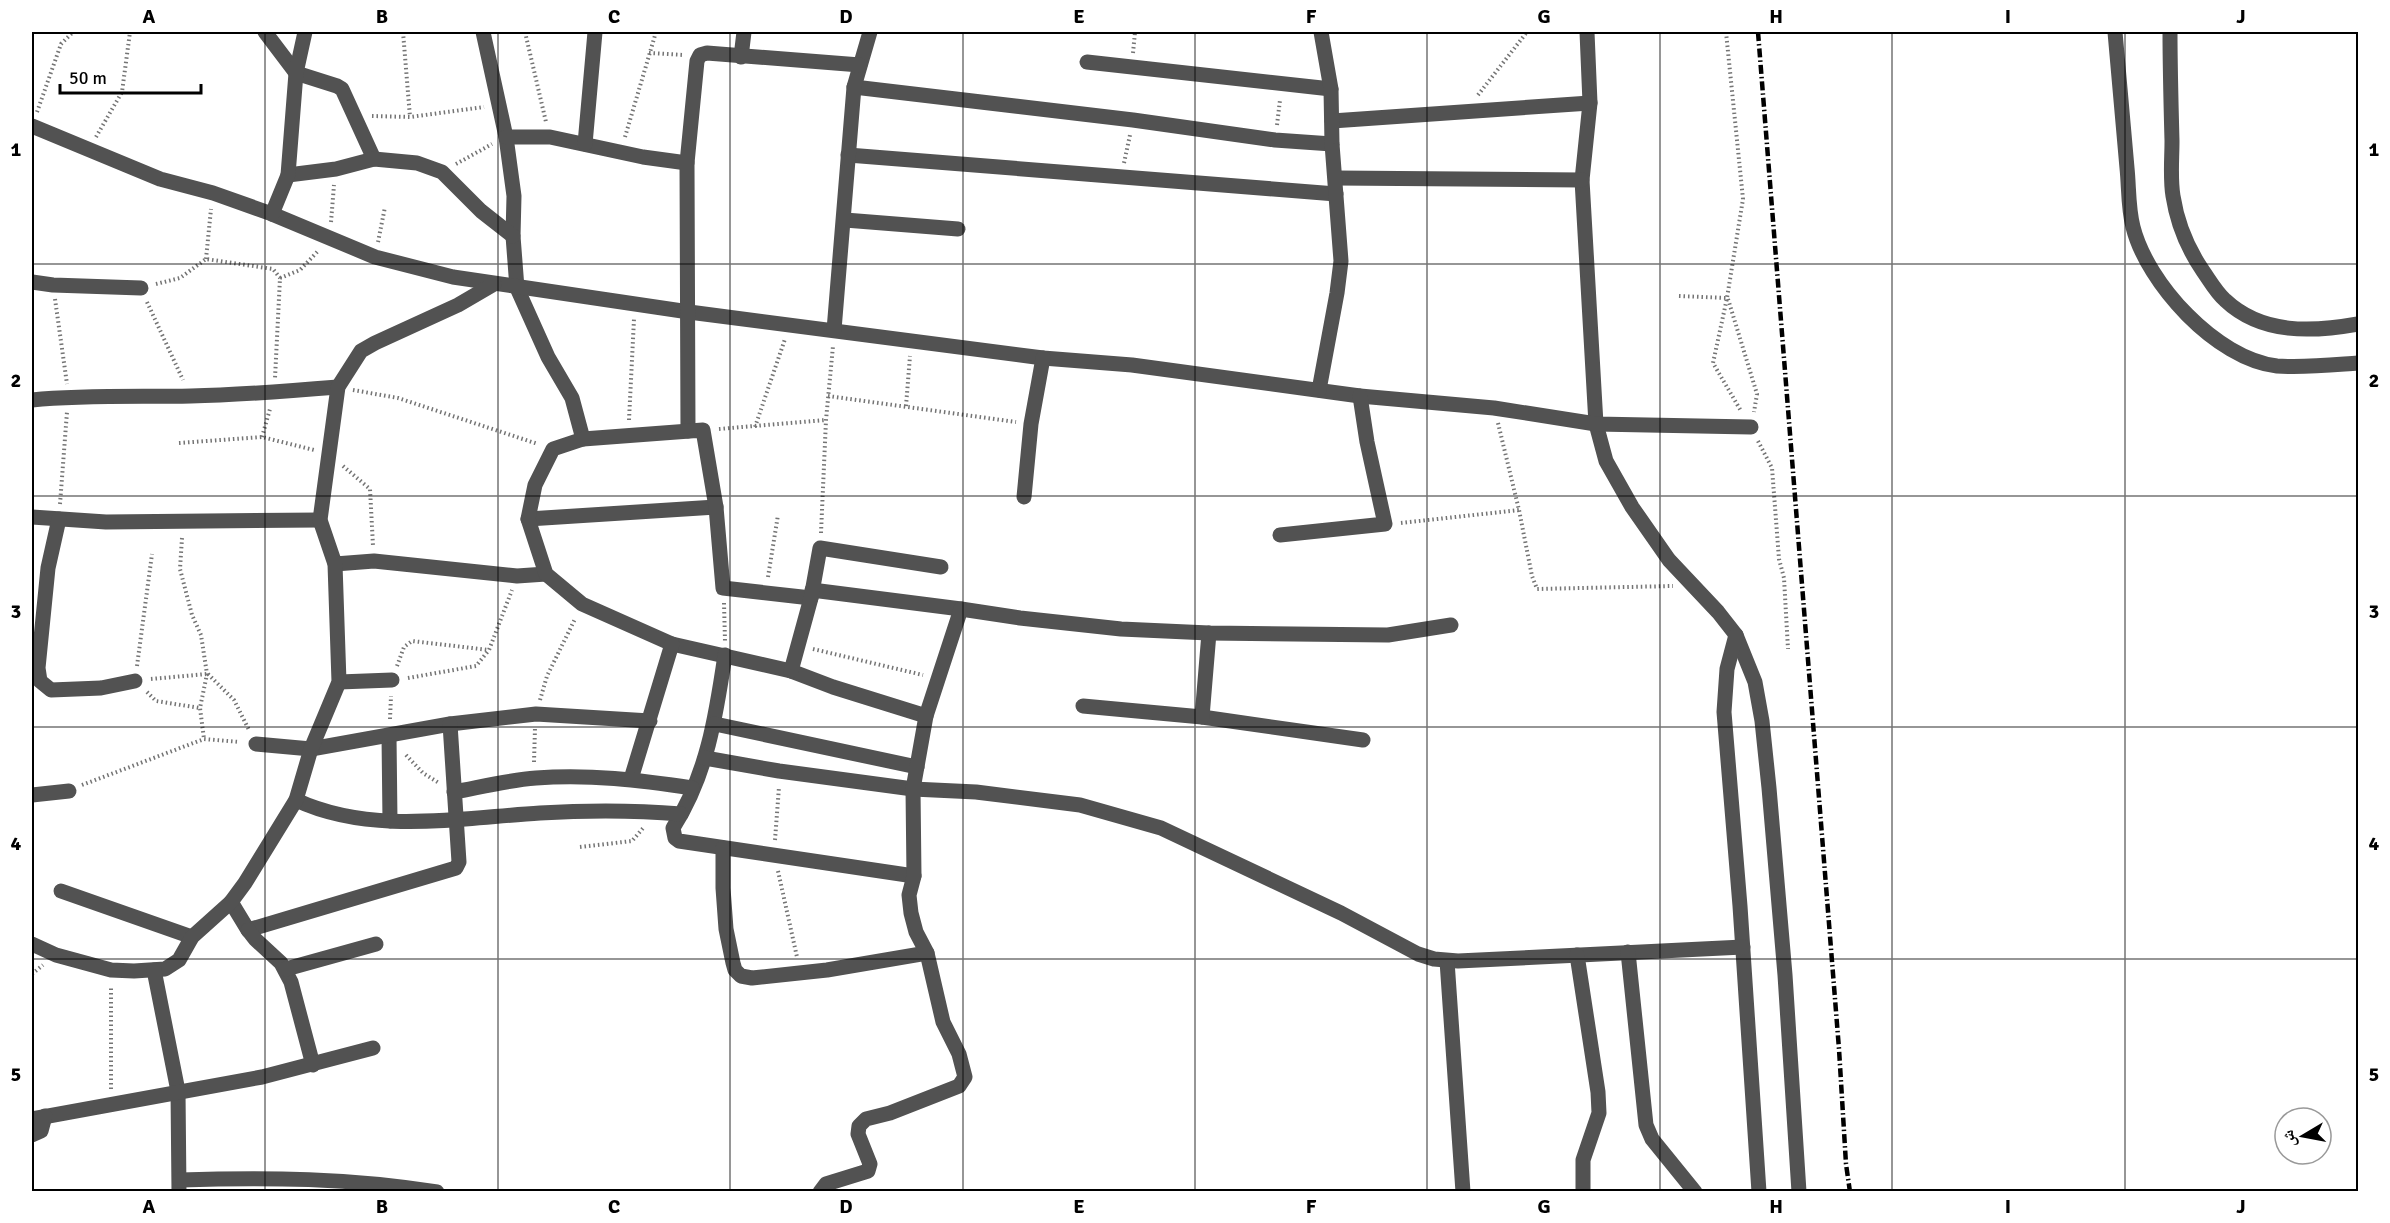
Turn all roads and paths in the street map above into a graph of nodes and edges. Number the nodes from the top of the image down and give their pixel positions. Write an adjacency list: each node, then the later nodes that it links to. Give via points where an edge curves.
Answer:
1 (73, 32): 34 (path, via 61,44)
2 (130, 32): 40 (path, via 122,92)
3 (265, 32): 23 (street)
4 (305, 32): 23 (street)
5 (403, 32): 31 (path)
6 (483, 32): 28 (street)
7 (525, 32): 36 (path)
8 (595, 32): 38 (street)
9 (656, 32): 18 (path)
10 (744, 32): 20 (street)
11 (870, 32): 22 (street)
12 (1321, 32): 26 (street)
13 (1527, 32): 29 (path)
14 (1587, 32): 27 (street)
15 (1726, 32): 68 (path, via 1743,199)
16 (2115, 32): 76 (street, via 2133,226 2146,263 2205,333 2247,357 2275,366)
17 (2170, 32): 71 (street, via 2172,194 2183,233 2197,262 2223,299 2255,320 2306,330)
18 (649, 53): 19 (path); 41 (path)
19 (700, 55): 20 (street); 44 (street)
20 (741, 57): 22 (street)
21 (1087, 62): 24 (street)
22 (860, 65): 25 (street)
23 (296, 74): 30 (street, via 337,86 346,94); 47 (street)
24 (1281, 84): 26 (street); 37 (path)
25 (854, 87): 32 (street); 42 (street)
26 (1331, 89): 33 (street)
27 (1590, 103): 29 (street); 50 (street)
28 (499, 105): 31 (path); 35 (street)
29 (1465, 113): 33 (street)
30 (353, 116): 31 (path); 43 (street)
31 (410, 117)
32 (1133, 120): 37 (street); 48 (path)
33 (1332, 121): 39 (street)
34 (32, 126): 40 (street)
35 (506, 136): 36 (street); 46 (path); 57 (street, via 514,196)
36 (550, 137): 38 (street)
37 (1275, 140): 39 (street)
38 (585, 144): 41 (street)
39 (1332, 144): 49 (street)
40 (88, 150): 51 (street, via 160,179)
41 (621, 152): 44 (street)
42 (848, 155): 48 (street); 55 (street)
43 (374, 159): 45 (street); 46 (street, via 417,163)
44 (687, 163): 70 (street)
45 (336, 169): 47 (street); 58 (path)
46 (442, 172): 57 (street)
47 (288, 175): 54 (street)
48 (1122, 175): 52 (street)
49 (1336, 178): 50 (street); 52 (street)
50 (1582, 180): 89 (street)
51 (213, 193): 54 (street); 60 (path)
52 (1336, 194): 78 (street, via 1341,261)
53 (385, 207): 59 (path)
54 (272, 214): 58 (street)
55 (844, 220): 56 (street); 73 (street)
56 (958, 229)
57 (513, 236): 66 (street)
58 (329, 239): 59 (street); 61 (path, via 300,270)
59 (375, 257): 63 (street)
60 (206, 260): 61 (path, via 273,269); 65 (path, via 180,278)
61 (280, 278): 79 (path)
62 (32, 282): 64 (street)
63 (494, 284): 66 (street); 77 (street, via 458,306 360,351)
64 (53, 285): 65 (street); 80 (path)
65 (141, 288): 81 (path)
66 (517, 288): 69 (street); 95 (street, via 548,357 572,398)
67 (1679, 296): 68 (path)
68 (1727, 298): 91 (path, via 1757,394); 91 (path, via 1713,363)
69 (634, 303): 70 (street); 93 (path)
70 (689, 312): 72 (street); 92 (street)
71 (2358, 324)
72 (790, 325): 73 (street); 90 (path)
73 (834, 330): 74 (street); 82 (path)
74 (911, 341): 75 (street); 85 (path)
75 (1043, 358): 78 (street, via 1132,365); 88 (street)
76 (2358, 363)
77 (338, 387): 79 (street); 97 (path, via 398,398); 98 (street)
78 (1319, 390): 83 (street)
79 (274, 393): 81 (street); 94 (path)
80 (68, 396): 81 (street); 84 (street); 104 (path)
81 (191, 396)
82 (828, 396): 85 (path); 87 (path)
83 (1360, 396): 86 (street); 108 (street)
84 (32, 400)
85 (906, 406): 88 (path)
86 (1494, 408): 89 (street); 101 (path)
87 (826, 420): 90 (path); 110 (path)
88 (1032, 424): 99 (street)
89 (1596, 424): 91 (street); 117 (street, via 1606,461 1632,507 1669,560)
90 (755, 427): 92 (path)
91 (1750, 427): 128 (path, via 1772,468)
92 (695, 431): 93 (street); 100 (street)
93 (628, 436): 95 (street)
94 (262, 437): 96 (path); 98 (path)
95 (583, 439): 97 (street)
96 (179, 443)
97 (553, 449): 106 (street, via 535,485)
98 (328, 453): 105 (street); 112 (path, via 370,489)
99 (1024, 497)
100 (716, 507): 106 (street); 118 (street)
101 (1519, 510): 108 (path); 117 (path, via 1537,589)
102 (778, 514): 119 (path)
103 (32, 517): 104 (street)
104 (58, 519): 107 (street); 135 (street, via 48,568 40,681 51,690 101,688)
105 (320, 519): 107 (street); 113 (street)
106 (528, 519): 115 (street)
107 (183, 521): 132 (path, via 180,569 201,635)
108 (1385, 524): 109 (street)
109 (1280, 535)
110 (820, 548): 114 (street); 120 (street)
111 (152, 554): 135 (path)
112 (374, 561): 113 (street); 116 (street)
113 (335, 564): 136 (street)
114 (941, 567)
115 (546, 574): 116 (street); 121 (street)
116 (517, 576): 129 (path)
117 (1693, 586): 125 (street)
118 (723, 588): 119 (street); 130 (path)
119 (766, 593): 120 (street)
120 (812, 594): 122 (street); 127 (street)
121 (582, 604): 126 (street); 140 (path, via 547,676)
122 (961, 609): 124 (street, via 1121,629); 133 (street)
123 (1451, 625): 124 (street, via 1388,635)
124 (1209, 633): 142 (street)
125 (1736, 635): 176 (street, via 1727,669 1724,712); 198 (street, via 1755,682 1762,721)
126 (672, 644): 130 (street); 143 (street)
127 (798, 646): 131 (street); 133 (path)
128 (1788, 649)
129 (489, 650): 134 (path, via 476,666); 134 (path, via 412,641 404,647)
130 (725, 655): 131 (street); 145 (street)
131 (791, 671): 141 (street)
132 (207, 674): 135 (path); 139 (path); 149 (path, via 234,700)
133 (936, 679): 141 (street)
134 (392, 680): 136 (street); 146 (path)
135 (135, 681)
136 (339, 682): 150 (street)
137 (156, 701): 139 (path)
138 (1083, 706): 142 (street)
139 (200, 708): 147 (path)
140 (536, 714): 143 (street); 144 (street); 154 (path)
141 (926, 716): 152 (street)
142 (1202, 717): 148 (street)
143 (650, 721): 155 (street)
144 (450, 724): 146 (street); 159 (street)
145 (715, 724): 151 (street); 152 (street)
146 (388, 736): 150 (street); 159 (path, via 423,773); 165 (street)
147 (204, 739): 149 (path); 158 (path)
148 (1363, 740)
149 (256, 744): 150 (street)
150 (311, 748): 161 (street)
151 (705, 758): 153 (street); 156 (street)
152 (917, 767): 157 (street)
153 (780, 771): 157 (street); 168 (path)
154 (533, 778): 155 (street); 159 (street)
155 (631, 779): 156 (street)
156 (692, 788): 163 (street)
157 (913, 789): 169 (street); 180 (street, via 976,792 1080,805 1161,828 1418,954)
158 (69, 790): 160 (street)
159 (454, 792): 164 (street)
160 (32, 795)
161 (296, 800): 165 (street, via 333,815); 171 (street)
162 (654, 812): 163 (street); 164 (street, via 577,810); 166 (path, via 632,841)
163 (681, 814): 167 (street, via 673,828 675,838)
164 (455, 819): 165 (street); 172 (street, via 459,862 453,870)
165 (390, 821)
166 (580, 847)
167 (723, 848): 168 (street); 184 (street, via 726,929 735,970 752,978)
168 (775, 855): 169 (street); 184 (path)
169 (914, 876): 178 (street, via 909,895 911,913)
170 (61, 891): 173 (street)
171 (231, 902): 172 (street); 173 (street)
172 (248, 930): 181 (street)
173 (192, 937): 183 (street, via 180,960 165,969)
174 (32, 944): 182 (street)
175 (376, 944): 181 (street)
176 (1743, 947): 177 (street); 197 (street)
177 (1628, 952): 179 (street); 196 (street, via 1646,1125 1652,1139)
178 (927, 953): 184 (street); 193 (street, via 943,1022 965,1077 959,1086 866,1119 858,1134 870,1164 868,1171 826,1184)
179 (1577, 955): 180 (street); 195 (street, via 1599,1113 1583,1160)
180 (1447, 961): 194 (street)
181 (286, 969): 186 (street)
182 (111, 970): 183 (street); 188 (path)
183 (154, 970): 187 (street)
184 (800, 973)
185 (373, 1048): 186 (street)
186 (313, 1065): 187 (street)
187 (178, 1091): 188 (street); 191 (street)
188 (111, 1103): 189 (street)
189 (38, 1117): 190 (street, via 41,1131)
190 (32, 1135)
191 (180, 1186): 192 (street, via 325,1179)
192 (437, 1191)
193 (820, 1191)
194 (1463, 1191)
195 (1583, 1191)
196 (1695, 1191)
197 (1759, 1191)
198 (1799, 1191)

